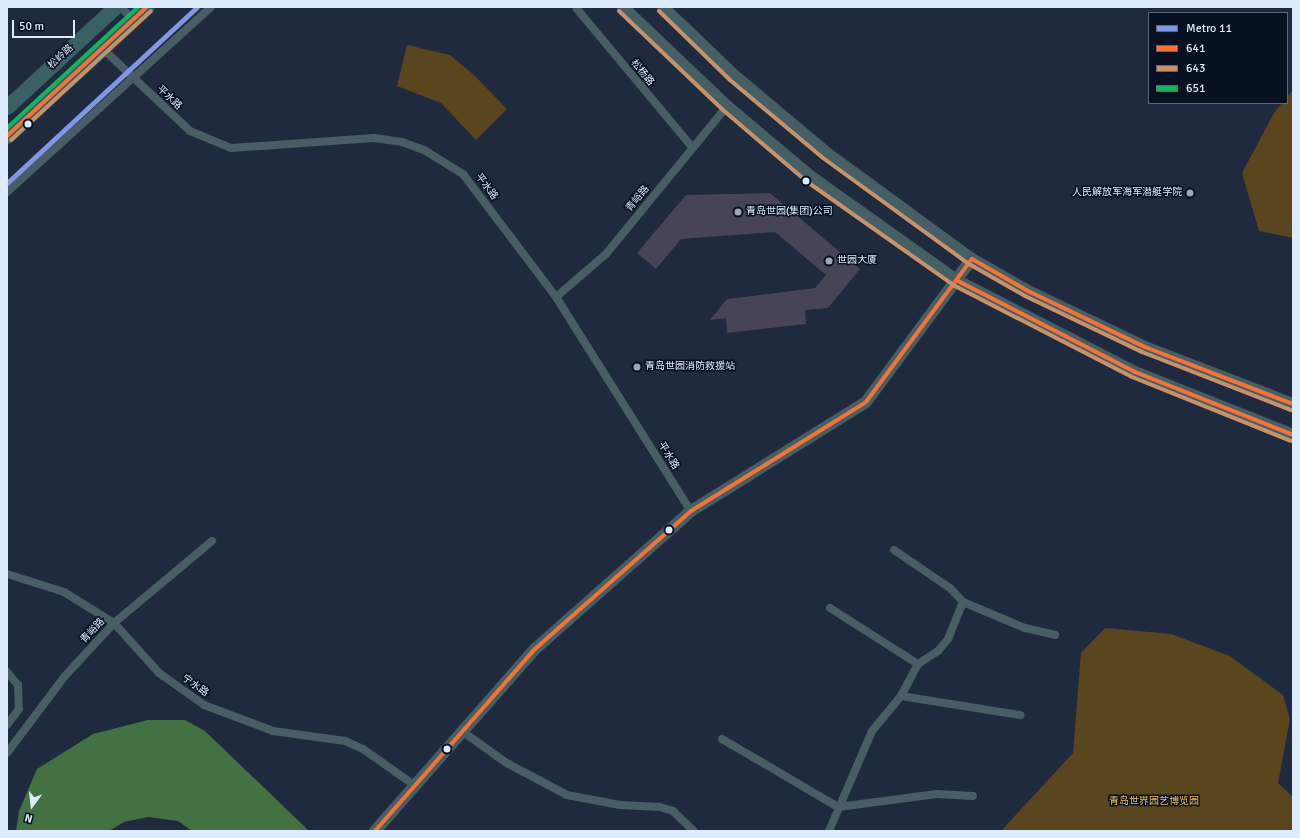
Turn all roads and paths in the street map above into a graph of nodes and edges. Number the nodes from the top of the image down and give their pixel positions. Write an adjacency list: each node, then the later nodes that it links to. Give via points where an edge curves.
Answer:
1 (115, 7): 12 (highway, 松岭路)
2 (121, 7): 8 (street)
3 (147, 7): 8 (highway)
4 (211, 7): 10 (street)
5 (623, 7): 11 (main road)
6 (663, 7): 16 (main road, via 734,75 827,153)
7 (576, 9): 14 (street, 松杨路)
8 (133, 20): 9 (highway)
9 (102, 48): 10 (street, 平水路); 13 (highway)
10 (134, 79): 15 (street); 18 (street, 平水路, via 190,131 231,148 374,138 424,150 464,174)
11 (727, 106): 14 (street, 青峪路); 17 (main road, via 810,176)
12 (7, 107)
13 (7, 136)
14 (693, 148): 18 (street, 青峪路, via 606,254)
15 (7, 192)
16 (972, 259): 17 (main road); 19 (main road, via 1028,291 1145,347)
17 (958, 281): 20 (main road, via 1135,372); 21 (main road, via 866,402)
18 (556, 297): 21 (street, 平水路)
19 (1293, 404)
20 (1293, 435)
21 (691, 511): 34 (main road, via 534,649)
22 (212, 540): 27 (street, 青峪路)
23 (894, 550): 25 (street, via 919,565)
24 (7, 574): 27 (street, 宁水路, via 64,592)
25 (963, 602): 28 (street, via 1025,628); 29 (street, via 948,639 938,651)
26 (830, 608): 29 (street)
27 (114, 623): 36 (street, 青峪路, via 64,678); 37 (street, 宁水路, via 159,673 204,705 273,731 345,741 363,749)
28 (1055, 635)
29 (918, 664): 31 (street)
30 (7, 672): 33 (street, via 18,685 19,709)
31 (901, 696): 32 (street); 39 (street, via 872,731)
32 (1020, 715)
33 (7, 725)
34 (462, 731): 37 (main road); 41 (street, via 505,762 567,795 620,805 660,807 673,811)
35 (722, 739): 39 (street)
36 (7, 753)
37 (414, 785): 40 (main road)
38 (973, 796): 39 (street, via 938,794)
39 (838, 807): 42 (street)
40 (381, 829)
41 (694, 831)
42 (828, 831)

